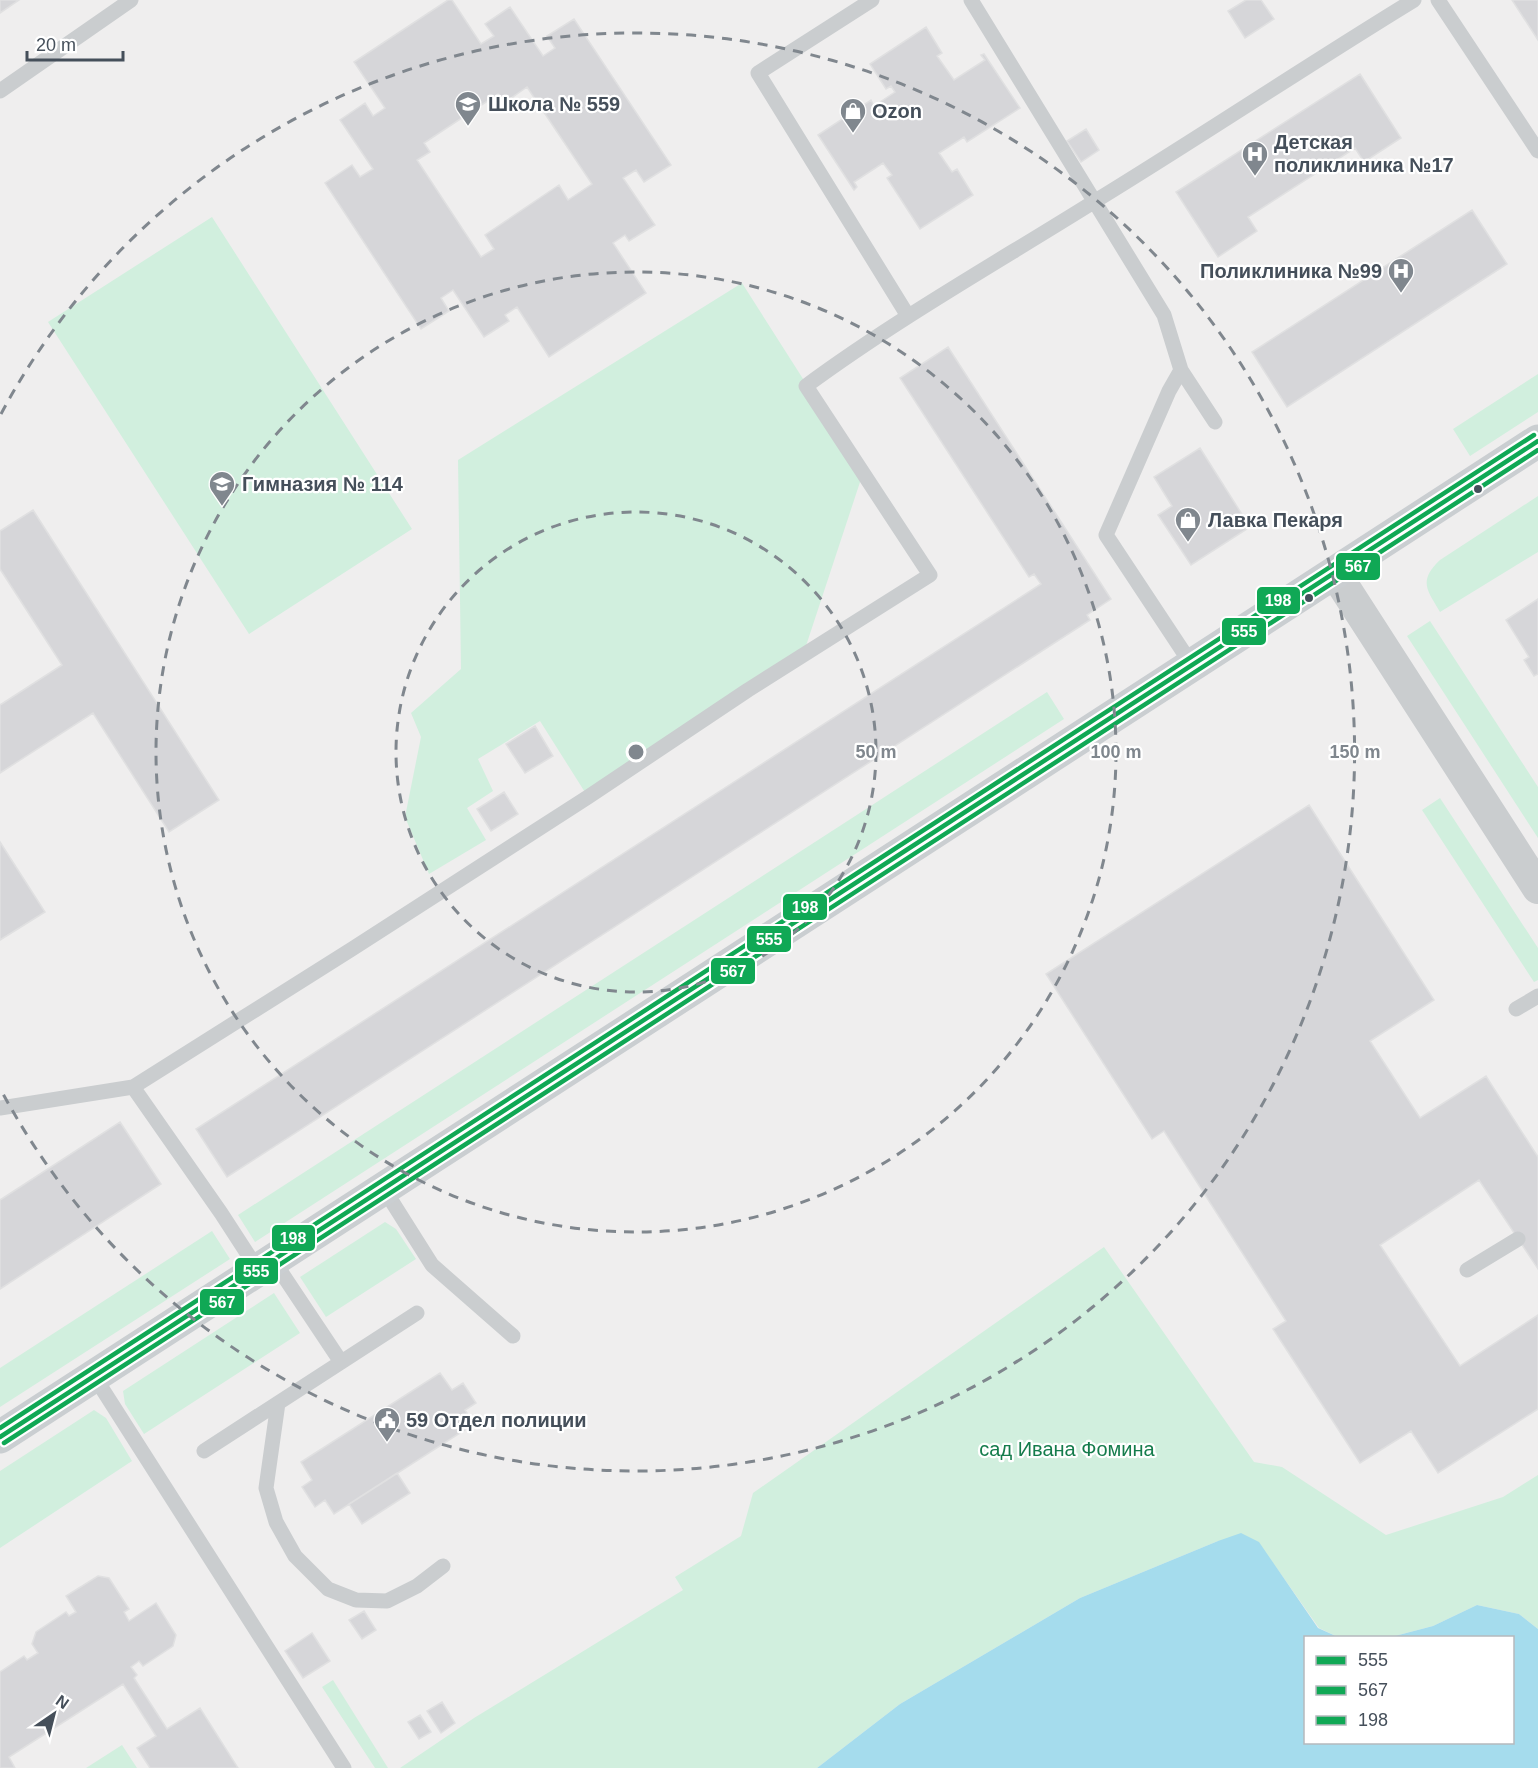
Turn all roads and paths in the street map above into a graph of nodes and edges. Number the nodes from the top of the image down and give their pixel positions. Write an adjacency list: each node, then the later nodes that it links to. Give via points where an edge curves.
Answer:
1 (131, 0): 6 (lane)
2 (872, 0): 9 (lane, via 758,73)
3 (970, 0): 8 (lane)
4 (1414, 0): 8 (lane)
5 (1438, 0): 7 (lane)
6 (0, 91)
7 (1538, 151)
8 (1095, 202): 9 (lane); 10 (lane, via 1164,315)
9 (908, 316): 18 (lane, via 806,386 930,575)
10 (1181, 370): 11 (lane); 14 (lane, via 1168,391 1106,535)
11 (1215, 422)
12 (1538, 441): 13 (street)
13 (1335, 573): 14 (street); 15 (street)
14 (1192, 665): 20 (street)
15 (1538, 888)
16 (1538, 996): 17 (lane)
17 (1516, 1009)
18 (134, 1087): 19 (lane); 22 (lane, via 221,1213)
19 (0, 1108)
20 (384, 1189): 22 (street); 25 (lane, via 432,1265)
21 (1518, 1239): 23 (lane)
22 (265, 1265): 26 (lane); 27 (street)
23 (1467, 1270)
24 (417, 1313): 26 (lane)
25 (513, 1336)
26 (341, 1362): 28 (lane)
27 (94, 1376): 29 (street); 32 (lane)
28 (278, 1403): 30 (lane); 31 (lane, via 266,1488 276,1522 303,1565 328,1589 356,1600 387,1601)
29 (0, 1437)
30 (204, 1451)
31 (444, 1566)
32 (344, 1768)

